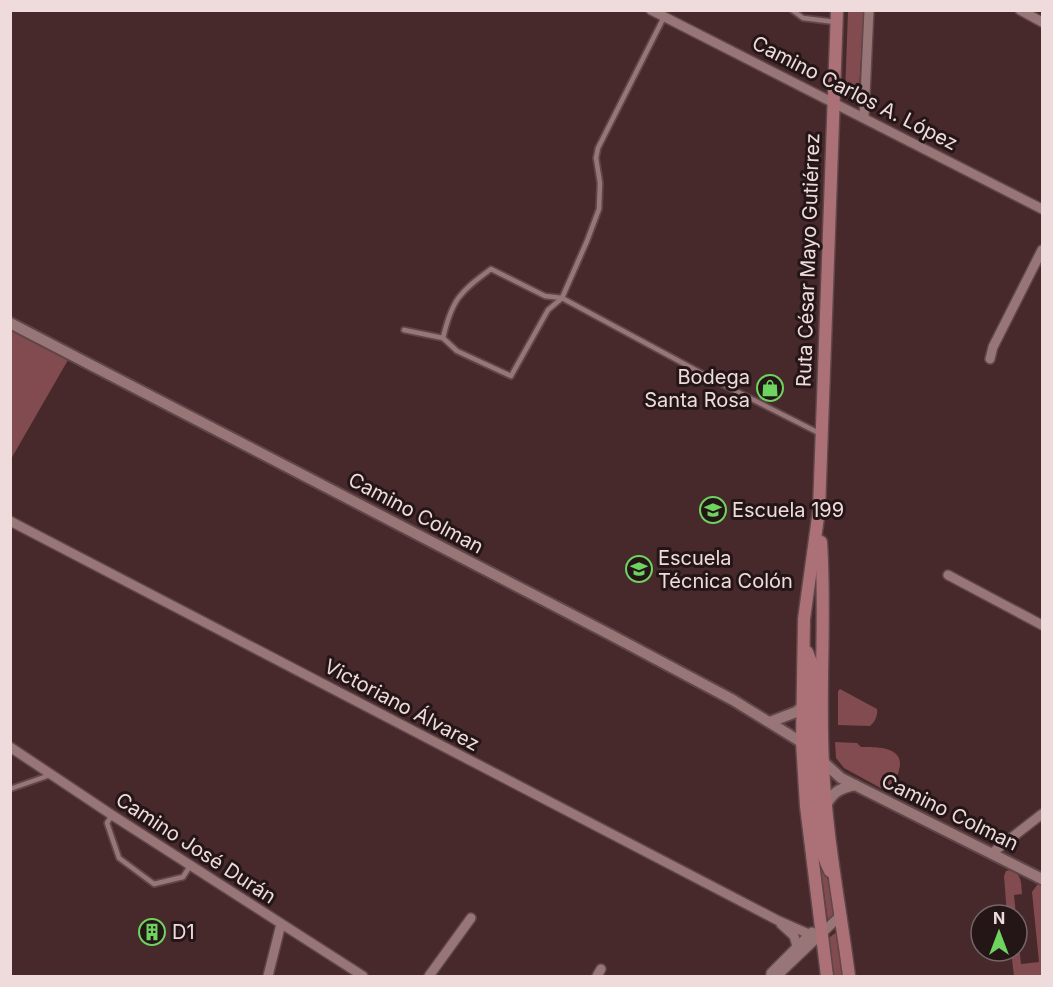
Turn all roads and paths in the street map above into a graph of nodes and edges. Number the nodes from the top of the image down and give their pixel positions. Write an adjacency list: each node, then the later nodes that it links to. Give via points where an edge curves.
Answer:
1 (651, 10): 6 (street, Camino Carlos A. López)
2 (792, 10): 5 (lane, via 803,18)
3 (868, 10): 9 (street)
4 (1020, 10): 7 (street)
5 (837, 16): 8 (main road, Ruta César Mayo Gutiérrez)
6 (664, 17): 8 (street, Camino Carlos A. López); 12 (lane, via 598,148 599,209)
7 (1042, 22)
8 (834, 102): 9 (street, Camino Carlos A. López); 17 (main road, Ruta César Mayo Gutiérrez)
9 (864, 117): 10 (street, Camino Carlos A. López)
10 (1042, 209)
11 (1042, 250): 16 (street)
12 (562, 298): 15 (lane, via 545,296 491,269 465,288 448,312); 15 (lane, via 548,310 511,376 457,351); 17 (lane)
13 (10, 322): 24 (street, Camino Colman)
14 (404, 330): 15 (lane)
15 (443, 338)
16 (990, 359)
17 (822, 435): 18 (main road, Ruta César Mayo Gutiérrez)
18 (819, 510): 22 (main road, Ruta César Mayo Gutiérrez); 25 (main road, Ruta César Mayo Gutiérrez, via 822,567)
19 (10, 521): 45 (street, Victoriano Álvarez)
20 (948, 575): 21 (street)
21 (1042, 625)
22 (804, 646): 23 (main road, Ruta César Mayo Gutiérrez); 25 (main road, via 813,667)
23 (803, 706): 24 (street); 25 (main road, Ruta César Mayo Gutiérrez)
24 (770, 722): 25 (street, Camino Colman)
25 (812, 740): 27 (main road, Ruta César Mayo Gutiérrez); 27 (street, Camino Colman); 30 (main road, via 810,758); 35 (main road, Ruta César Mayo Gutiérrez)
26 (10, 747): 28 (street, Camino José Durán)
27 (822, 761): 29 (street, Camino Colman); 30 (main road, Ruta César Mayo Gutiérrez)
28 (51, 775): 33 (lane); 38 (street, Camino José Durán)
29 (841, 778): 30 (street, Camino Colman); 32 (street, Camino Colman)
30 (819, 780): 35 (street, via 808,788); 36 (main road); 42 (main road, via 822,851)
31 (10, 783): 33 (lane)
32 (855, 785): 36 (street, via 835,792); 39 (street, Camino Colman)
33 (17, 787): 34 (lane)
34 (10, 789)
35 (805, 796): 47 (main road, Ruta César Mayo Gutiérrez)
36 (826, 805): 42 (main road)
37 (1042, 814): 39 (street)
38 (112, 815): 40 (street, Camino José Durán); 40 (lane, via 107,823 119,858 154,884 183,877)
39 (992, 853): 41 (street, Camino Colman)
40 (190, 866): 46 (street, Camino José Durán)
41 (1042, 879)
42 (836, 883): 43 (main road)
43 (841, 915): 47 (street); 55 (main road)
44 (471, 918): 51 (street)
45 (777, 920): 47 (street, Victoriano Álvarez); 48 (street, Victoriano Álvarez, via 794,936)
46 (281, 924): 49 (street); 50 (street, Camino José Durán)
47 (817, 930): 48 (street); 53 (street); 54 (main road, Ruta César Mayo Gutiérrez)
48 (797, 946): 52 (street)
49 (268, 976)
50 (363, 976)
51 (429, 976)
52 (771, 976)
53 (777, 976)
54 (827, 976)
55 (849, 976)

